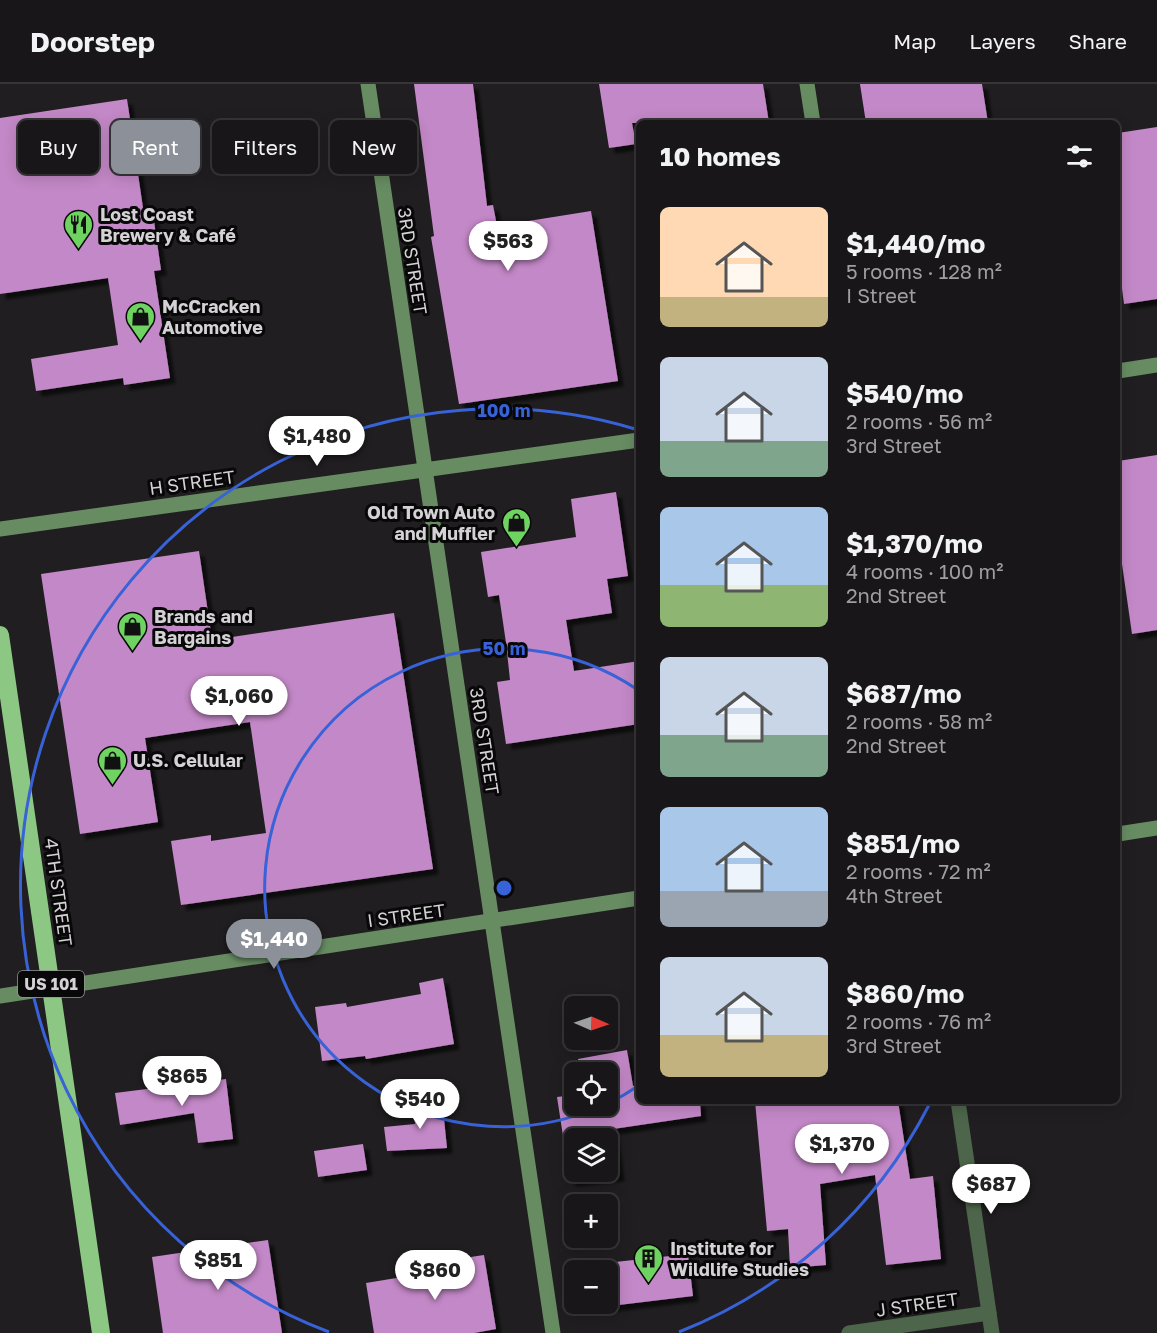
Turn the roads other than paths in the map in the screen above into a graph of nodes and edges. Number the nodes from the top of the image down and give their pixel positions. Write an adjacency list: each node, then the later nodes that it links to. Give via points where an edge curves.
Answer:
1 (368, 84): 7 (street, 3RD STREET)
2 (807, 84): 3 (street)
3 (813, 120)
4 (1157, 365): 5 (street)
5 (1120, 371)
6 (636, 440): 7 (street, H STREET)
7 (425, 469): 8 (street, H STREET); 13 (street, 3RD STREET)
8 (0, 529)
9 (0, 635): 14 (highway, 4TH STREET / US 101)
10 (1157, 828): 11 (street)
11 (1120, 834)
12 (636, 898): 13 (street, I STREET)
13 (492, 921): 14 (street, I STREET); 19 (street, 3RD STREET)
14 (51, 988): 15 (street, I STREET); 18 (highway, 4TH STREET / US 101)
15 (0, 996)
16 (958, 1104): 17 (street)
17 (989, 1313): 20 (street, J STREET); 21 (street)
18 (101, 1333)
19 (553, 1333)
20 (849, 1333)
21 (992, 1333)

